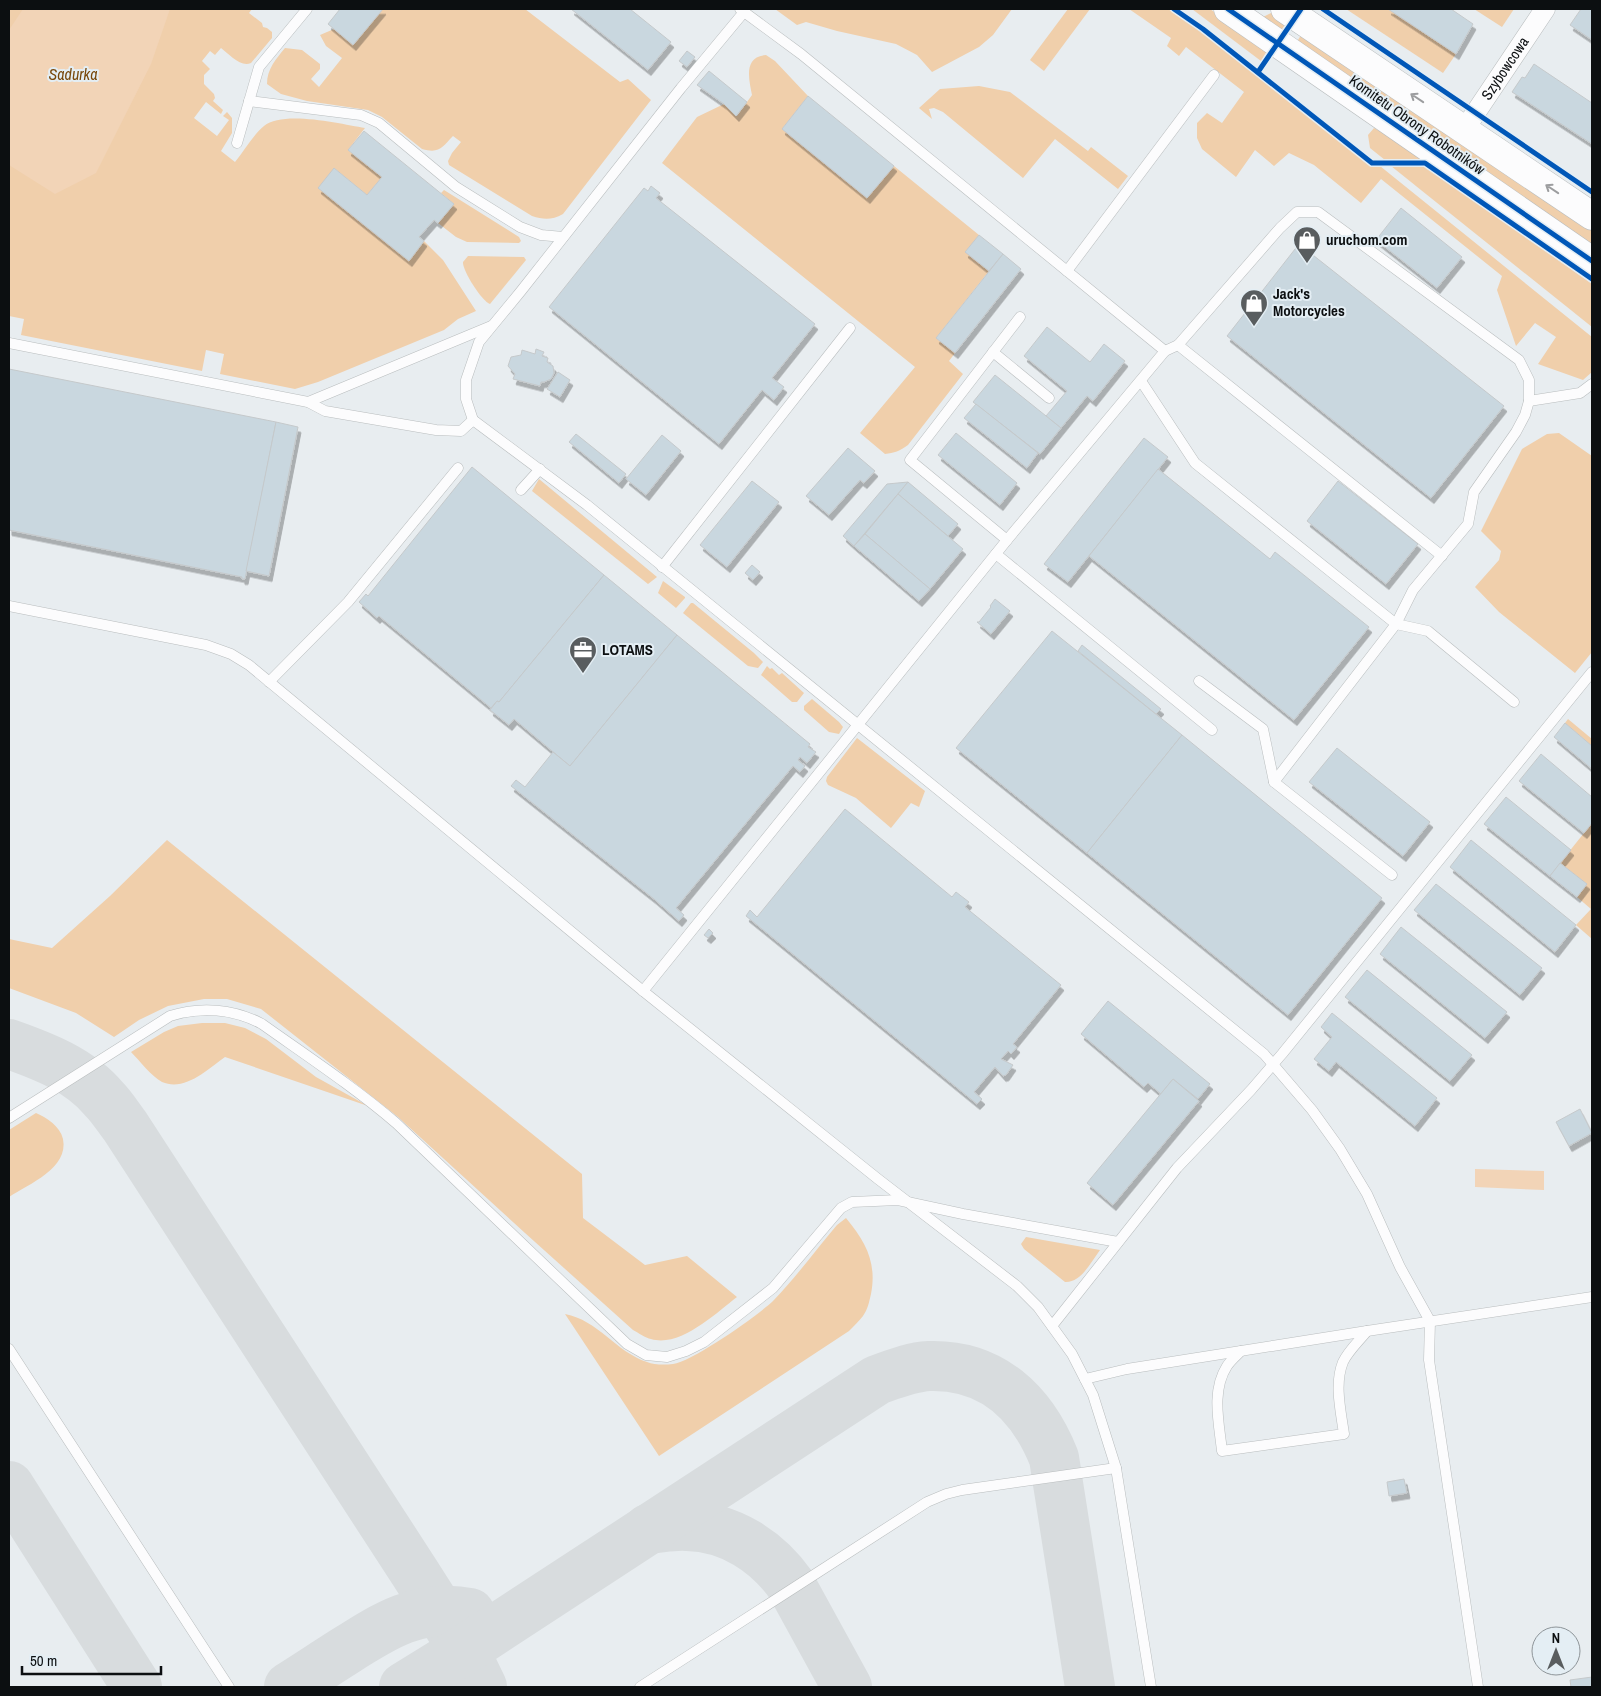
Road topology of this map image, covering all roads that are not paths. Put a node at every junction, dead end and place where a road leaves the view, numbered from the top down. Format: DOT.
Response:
graph roads {
  1 [pos="307,9"];
  2 [pos="1285,9"];
  3 [pos="1545,9"];
  4 [pos="742,10"];
  5 [pos="1239,10"];
  6 [pos="1214,76"];
  7 [pos="249,101"];
  8 [pos="1464,130"];
  9 [pos="237,143"];
  10 [pos="1592,216"];
  11 [pos="563,237"];
  12 [pos="1592,261"];
  13 [pos="1067,271"];
  14 [pos="1020,317"];
  15 [pos="492,326"];
  16 [pos="850,328"];
  17 [pos="9,343"];
  18 [pos="1178,345"];
  19 [pos="1165,351"];
  20 [pos="994,352"];
  21 [pos="1141,381"];
  22 [pos="1592,384"];
  23 [pos="1049,398"];
  24 [pos="1529,401"];
  25 [pos="308,402"];
  26 [pos="473,420"];
  27 [pos="458,468"];
  28 [pos="540,469"];
  29 [pos="521,490"];
  30 [pos="1007,540"];
  31 [pos="996,554"];
  32 [pos="1442,556"];
  33 [pos="662,567"];
  34 [pos="9,606"];
  35 [pos="1396,624"];
  36 [pos="1592,672"];
  37 [pos="1199,681"];
  38 [pos="268,682"];
  39 [pos="1514,702"];
  40 [pos="858,724"];
  41 [pos="1212,730"];
  42 [pos="1274,782"];
  43 [pos="1392,875"];
  44 [pos="644,991"];
  45 [pos="1273,1064"];
  46 [pos="9,1118"];
  47 [pos="909,1202"];
  48 [pos="1118,1242"];
  49 [pos="1592,1297"];
  50 [pos="1430,1321"];
  51 [pos="1052,1326"];
  52 [pos="1368,1331"];
  53 [pos="9,1349"];
  54 [pos="1241,1351"];
  55 [pos="1085,1379"];
  56 [pos="1116,1468"];
  57 [pos="229,1687"];
  58 [pos="640,1687"];
  59 [pos="1151,1687"];
  60 [pos="1478,1687"];
  1 -- 7 [label="lane"];
  8 -- 2 [label="street, Komitetu Obrony Robotników, one-way"];
  3 -- 8 [label="street, Szybowcowa"];
  4 -- 11 [label="lane"];
  4 -- 13 [label="lane"];
  5 -- 12 [label="street, Komitetu Obrony Robotników"];
  6 -- 13 [label="lane"];
  7 -- 9 [label="lane"];
  7 -- 11 [label="lane"];
  10 -- 8 [label="street, Komitetu Obrony Robotników, one-way"];
  11 -- 15 [label="lane"];
  13 -- 19 [label="lane"];
  14 -- 20 [label="lane"];
  15 -- 25 [label="lane"];
  15 -- 26 [label="lane"];
  16 -- 33 [label="lane"];
  17 -- 25 [label="lane"];
  18 -- 19 [label="lane"];
  18 -- 24 [label="lane"];
  18 -- 32 [label="lane"];
  19 -- 21 [label="lane"];
  20 -- 23 [label="lane"];
  20 -- 30 [label="lane"];
  21 -- 30 [label="lane"];
  21 -- 35 [label="lane"];
  22 -- 24 [label="lane"];
  24 -- 32 [label="lane"];
  25 -- 26 [label="lane"];
  26 -- 28 [label="lane"];
  27 -- 38 [label="lane"];
  28 -- 29 [label="lane"];
  28 -- 33 [label="lane"];
  30 -- 31 [label="lane"];
  31 -- 40 [label="lane"];
  31 -- 41 [label="lane"];
  32 -- 35 [label="lane"];
  33 -- 40 [label="lane"];
  34 -- 38 [label="lane"];
  35 -- 39 [label="lane"];
  35 -- 42 [label="lane"];
  36 -- 45 [label="lane"];
  37 -- 42 [label="lane"];
  38 -- 44 [label="lane"];
  40 -- 44 [label="lane"];
  40 -- 45 [label="lane"];
  42 -- 43 [label="lane"];
  44 -- 47 [label="lane"];
  45 -- 48 [label="lane"];
  45 -- 50 [label="lane"];
  46 -- 47 [label="lane"];
  47 -- 48 [label="lane"];
  47 -- 51 [label="lane"];
  48 -- 51 [label="lane"];
  49 -- 50 [label="lane"];
  50 -- 52 [label="lane"];
  50 -- 60 [label="lane"];
  51 -- 55 [label="lane"];
  52 -- 54 [label="lane"];
  52 -- 54 [label="lane"];
  53 -- 57 [label="lane"];
  54 -- 55 [label="lane"];
  55 -- 56 [label="lane"];
  56 -- 58 [label="lane"];
  56 -- 59 [label="lane"];
}
